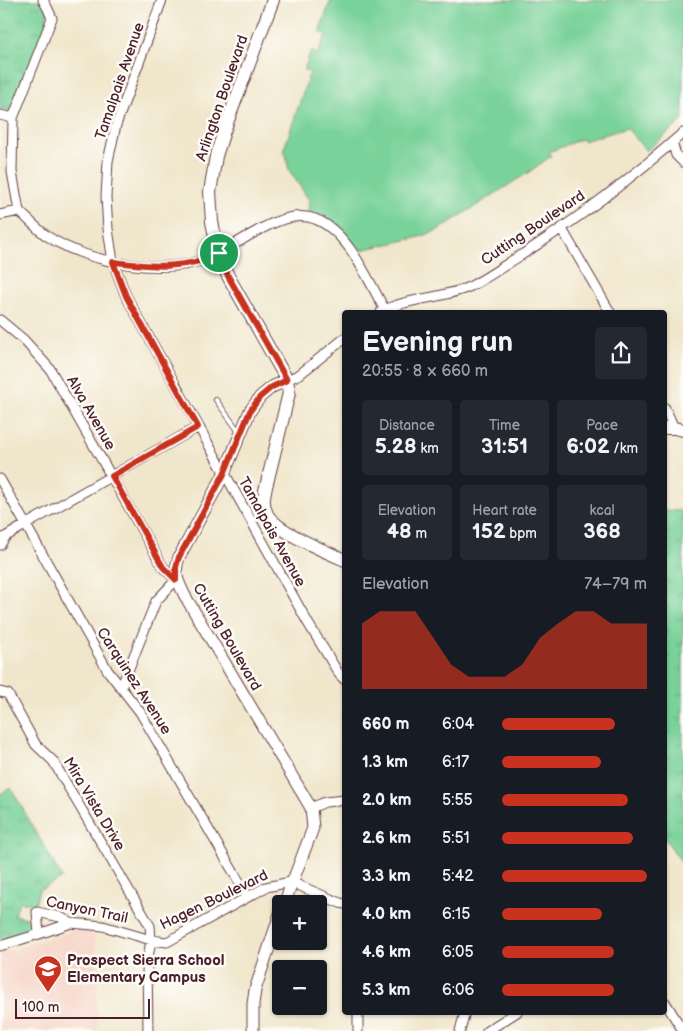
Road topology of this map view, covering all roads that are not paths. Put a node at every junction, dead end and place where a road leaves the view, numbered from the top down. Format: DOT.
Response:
graph roads {
  1 [pos="43,0"];
  2 [pos="162,0"];
  3 [pos="273,0"];
  4 [pos="0,115"];
  5 [pos="13,118"];
  6 [pos="683,133"];
  7 [pos="672,142"];
  8 [pos="683,146"];
  9 [pos="683,162"];
  10 [pos="18,211"];
  11 [pos="0,216"];
  12 [pos="562,229"];
  13 [pos="219,253"];
  14 [pos="113,262"];
  15 [pos="382,310"];
  16 [pos="386,310"];
  17 [pos="609,310"];
  18 [pos="0,320"];
  19 [pos="342,340"];
  20 [pos="287,380"];
  21 [pos="216,400"];
  22 [pos="667,413"];
  23 [pos="198,427"];
  24 [pos="674,429"];
  25 [pos="241,434"];
  26 [pos="224,474"];
  27 [pos="112,476"];
  28 [pos="0,479"];
  29 [pos="25,525"];
  30 [pos="0,544"];
  31 [pos="342,559"];
  32 [pos="176,580"];
  33 [pos="342,677"];
  34 [pos="121,688"];
  35 [pos="0,692"];
  36 [pos="342,800"];
  37 [pos="311,808"];
  38 [pos="291,882"];
  39 [pos="287,895"];
  40 [pos="248,897"];
  41 [pos="342,903"];
  42 [pos="71,922"];
  43 [pos="40,934"];
  44 [pos="272,938"];
  45 [pos="151,940"];
  46 [pos="0,946"];
  47 [pos="667,1005"];
  48 [pos="358,1015"];
  49 [pos="464,1015"];
  50 [pos="512,1015"];
  51 [pos="148,1031"];
  52 [pos="253,1031"];
  53 [pos="358,1031"];
  54 [pos="460,1031"];
  55 [pos="487,1031"];
  56 [pos="683,1031"];
  1 -- 5 [label="street"];
  2 -- 14 [label="street, Tamalpais Avenue"];
  3 -- 13 [label="main road, Arlington Boulevard"];
  4 -- 5 [label="street"];
  5 -- 10 [label="street"];
  6 -- 7 [label="street, Cutting Boulevard"];
  7 -- 8 [label="street"];
  7 -- 9 [label="street"];
  7 -- 12 [label="street, Cutting Boulevard"];
  10 -- 11 [label="street"];
  10 -- 14 [label="street"];
  12 -- 16 [label="street, Cutting Boulevard"];
  12 -- 17 [label="street"];
  13 -- 14 [label="street"];
  13 -- 15 [label="street"];
  13 -- 20 [label="main road, Arlington Boulevard"];
  14 -- 23 [label="street, Tamalpais Avenue"];
  18 -- 27 [label="street, Alva Avenue"];
  19 -- 20 [label="street, Cutting Boulevard"];
  20 -- 25 [label="street, Cutting Boulevard"];
  20 -- 31 [label="main road"];
  21 -- 25 [label="lane"];
  22 -- 24 [label="street"];
  23 -- 26 [label="street, Tamalpais Avenue"];
  23 -- 27 [label="street"];
  25 -- 26 [label="street, Cutting Boulevard"];
  26 -- 32 [label="street, Cutting Boulevard"];
  26 -- 33 [label="street, Tamalpais Avenue"];
  27 -- 29 [label="street"];
  27 -- 32 [label="street, Alva Avenue"];
  28 -- 29 [label="street, Carquinez Avenue"];
  29 -- 30 [label="street"];
  29 -- 34 [label="street, Carquinez Avenue"];
  32 -- 34 [label="street"];
  32 -- 37 [label="street, Cutting Boulevard"];
  34 -- 40 [label="street, Carquinez Avenue"];
  35 -- 45 [label="street, Mira Vista Drive"];
  36 -- 37 [label="street"];
  37 -- 38 [label="street"];
  38 -- 39 [label="street"];
  38 -- 40 [label="street, Hagen Boulevard"];
  38 -- 41 [label="street"];
  40 -- 45 [label="street, Hagen Boulevard"];
  42 -- 43 [label="street"];
  42 -- 43 [label="street, Canyon Trail"];
  42 -- 45 [label="street, Canyon Trail"];
  43 -- 46 [label="street"];
  44 -- 52 [label="street"];
  45 -- 51 [label="street, Hagen Boulevard"];
  47 -- 56 [label="street"];
  48 -- 53 [label="street"];
  49 -- 54 [label="street"];
  50 -- 55 [label="street"];
}
